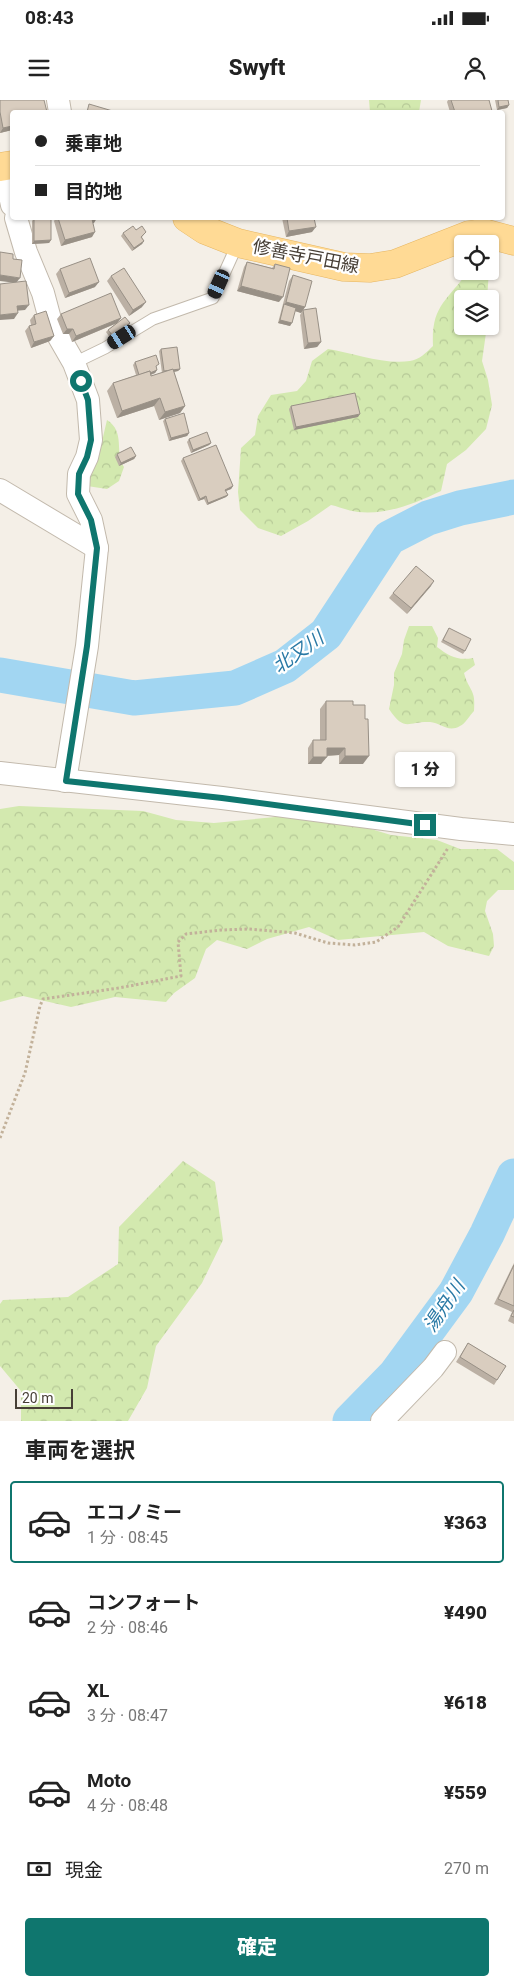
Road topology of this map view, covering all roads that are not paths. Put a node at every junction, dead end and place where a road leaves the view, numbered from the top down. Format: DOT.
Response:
graph roads {
  1 [pos="5,167"];
  2 [pos="10,194"];
  3 [pos="17,220"];
  4 [pos="190,220"];
  5 [pos="514,241"];
  6 [pos="238,243"];
  7 [pos="74,363"];
  8 [pos="0,490"];
  9 [pos="97,548"];
  10 [pos="0,774"];
  11 [pos="66,781"];
  12 [pos="514,834"];
  13 [pos="445,1352"];
  14 [pos="382,1421"];
  1 -- 2 [label="street"];
  3 -- 7 [label="street"];
  4 -- 6 [label="main road, 修善寺戸田線"];
  5 -- 6 [label="main road, 修善寺戸田線"];
  6 -- 7 [label="lane"];
  7 -- 9 [label="street"];
  8 -- 9 [label="street"];
  9 -- 11 [label="street"];
  10 -- 11 [label="street"];
  11 -- 12 [label="street"];
  13 -- 14 [label="street"];
}
